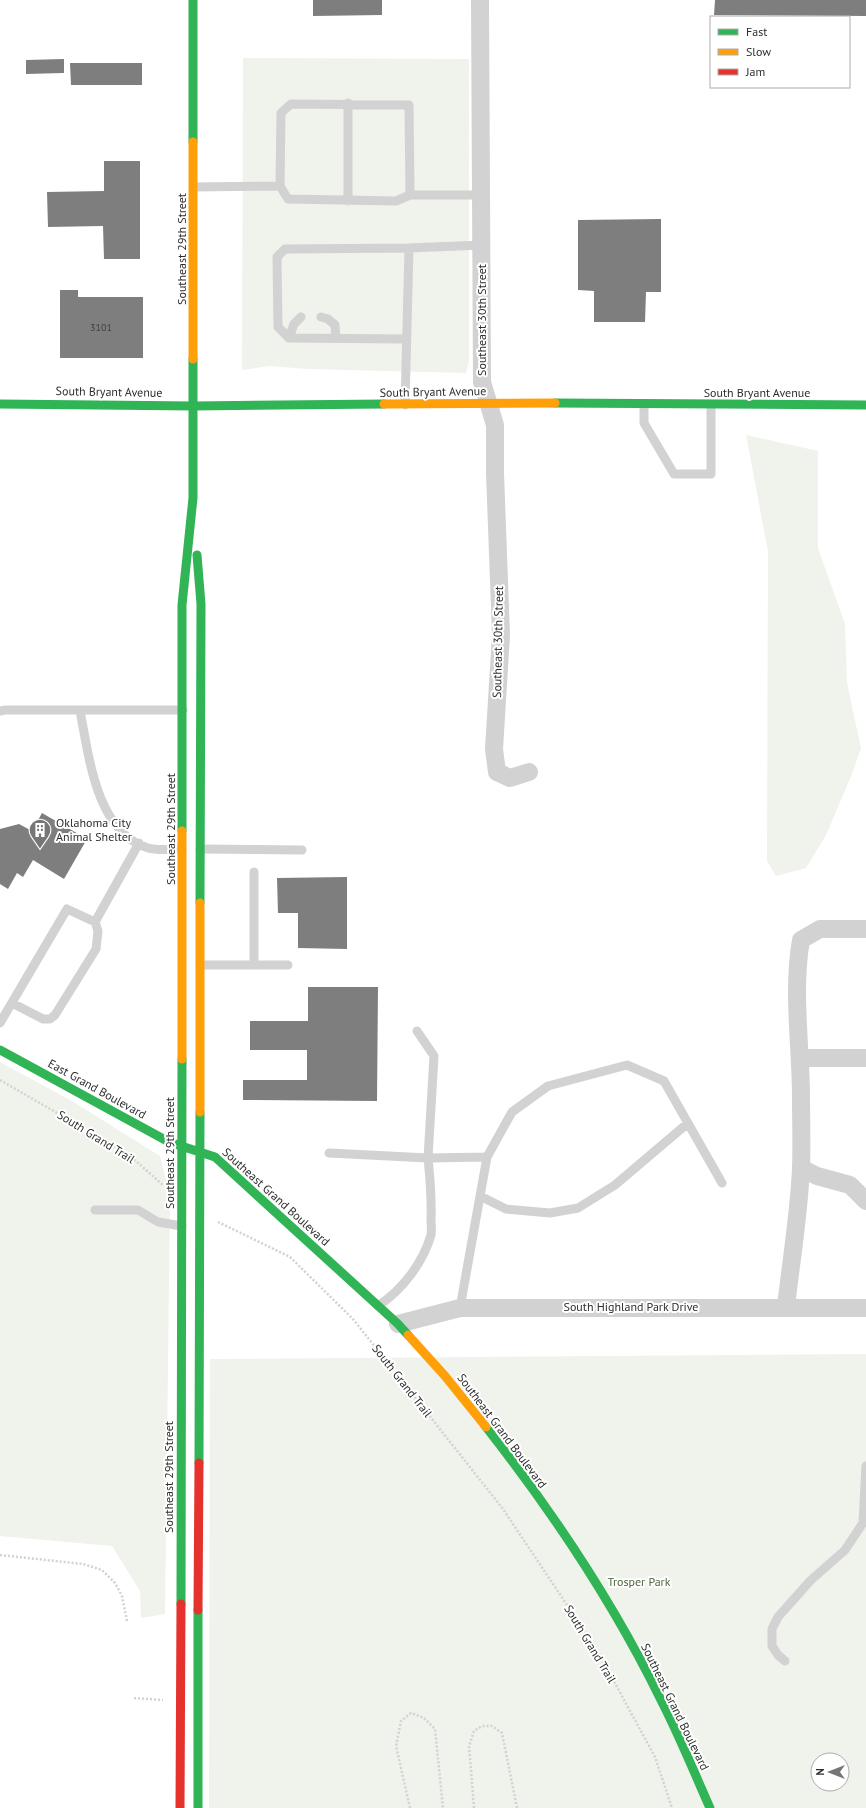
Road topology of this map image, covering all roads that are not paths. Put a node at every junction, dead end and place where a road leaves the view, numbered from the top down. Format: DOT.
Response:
graph roads {
  1 [pos="193,0"];
  2 [pos="480,0"];
  3 [pos="348,103"];
  4 [pos="280,186"];
  5 [pos="194,187"];
  6 [pos="410,195"];
  7 [pos="482,195"];
  8 [pos="348,200"];
  9 [pos="482,245"];
  10 [pos="409,248"];
  11 [pos="301,317"];
  12 [pos="321,317"];
  13 [pos="289,338"];
  14 [pos="336,338"];
  15 [pos="406,339"];
  16 [pos="488,403"];
  17 [pos="0,404"];
  18 [pos="644,404"];
  19 [pos="405,405"];
  20 [pos="711,405"];
  21 [pos="866,405"];
  22 [pos="194,406"];
  23 [pos="193,498"];
  24 [pos="183,710"];
  25 [pos="0,711"];
  26 [pos="80,711"];
  27 [pos="529,772"];
  28 [pos="139,843"];
  29 [pos="183,849"];
  30 [pos="200,849"];
  31 [pos="302,850"];
  32 [pos="254,872"];
  33 [pos="95,922"];
  34 [pos="866,929"];
  35 [pos="200,965"];
  36 [pos="254,966"];
  37 [pos="288,966"];
  38 [pos="12,1003"];
  39 [pos="0,1023"];
  40 [pos="417,1031"];
  41 [pos="0,1050"];
  42 [pos="801,1058"];
  43 [pos="866,1058"];
  44 [pos="688,1123"];
  45 [pos="183,1146"];
  46 [pos="199,1152"];
  47 [pos="329,1153"];
  48 [pos="487,1157"];
  49 [pos="428,1158"];
  50 [pos="801,1168"];
  51 [pos="722,1183"];
  52 [pos="480,1196"];
  53 [pos="866,1201"];
  54 [pos="95,1210"];
  55 [pos="182,1226"];
  56 [pos="378,1306"];
  57 [pos="786,1307"];
  58 [pos="460,1308"];
  59 [pos="866,1308"];
  60 [pos="398,1324"];
  61 [pos="866,1466"];
  62 [pos="785,1661"];
  63 [pos="180,1808"];
  64 [pos="198,1808"];
  65 [pos="710,1808"];
  1 -- 5 [label="main road, Southeast 29th Street"];
  2 -- 7 [label="street, Southeast 30th Street"];
  3 -- 4 [label="lane"];
  3 -- 6 [label="lane"];
  3 -- 8 [label="lane"];
  4 -- 5 [label="lane"];
  4 -- 8 [label="lane"];
  5 -- 22 [label="main road, Southeast 29th Street"];
  6 -- 7 [label="lane"];
  6 -- 8 [label="lane"];
  7 -- 9 [label="street, Southeast 30th Street"];
  9 -- 10 [label="lane"];
  9 -- 16 [label="street, Southeast 30th Street"];
  10 -- 13 [label="lane"];
  10 -- 15 [label="lane"];
  11 -- 13 [label="lane"];
  12 -- 14 [label="lane"];
  13 -- 14 [label="lane"];
  14 -- 15 [label="lane"];
  15 -- 19 [label="lane"];
  16 -- 18 [label="main road, South Bryant Avenue"];
  16 -- 19 [label="main road, South Bryant Avenue"];
  16 -- 27 [label="street, Southeast 30th Street"];
  17 -- 22 [label="main road, South Bryant Avenue"];
  18 -- 20 [label="main road, South Bryant Avenue"];
  18 -- 20 [label="lane"];
  19 -- 22 [label="main road, South Bryant Avenue"];
  20 -- 21 [label="main road, South Bryant Avenue"];
  22 -- 23 [label="main road, Southeast 29th Street"];
  23 -- 24 [label="main road, Southeast 29th Street"];
  23 -- 30 [label="main road, Southeast 29th Street"];
  24 -- 26 [label="lane"];
  24 -- 29 [label="main road, Southeast 29th Street"];
  25 -- 26 [label="lane"];
  26 -- 28 [label="lane"];
  28 -- 29 [label="lane"];
  28 -- 33 [label="lane"];
  29 -- 30 [label="main road"];
  29 -- 45 [label="main road, Southeast 29th Street"];
  30 -- 31 [label="lane"];
  30 -- 35 [label="main road, Southeast 29th Street"];
  32 -- 36 [label="lane"];
  33 -- 38 [label="lane"];
  33 -- 38 [label="lane"];
  34 -- 42 [label="street"];
  35 -- 36 [label="lane"];
  35 -- 46 [label="main road, Southeast 29th Street"];
  36 -- 37 [label="lane"];
  38 -- 39 [label="lane"];
  40 -- 49 [label="lane"];
  41 -- 45 [label="main road, East Grand Boulevard"];
  42 -- 43 [label="street"];
  42 -- 50 [label="street"];
  44 -- 48 [label="lane"];
  44 -- 51 [label="lane"];
  44 -- 52 [label="lane"];
  45 -- 46 [label="main road, Southeast Grand Boulevard"];
  45 -- 55 [label="main road, Southeast 29th Street"];
  46 -- 56 [label="main road, Southeast Grand Boulevard"];
  46 -- 64 [label="main road, Southeast 29th Street"];
  47 -- 49 [label="lane"];
  48 -- 49 [label="lane"];
  48 -- 52 [label="lane"];
  49 -- 56 [label="lane"];
  50 -- 53 [label="street"];
  50 -- 57 [label="street"];
  52 -- 58 [label="lane"];
  54 -- 55 [label="lane"];
  55 -- 63 [label="main road, Southeast 29th Street"];
  56 -- 60 [label="main road, Southeast Grand Boulevard"];
  57 -- 58 [label="street, South Highland Park Drive"];
  57 -- 59 [label="street, South Highland Park Drive"];
  58 -- 60 [label="street, South Highland Park Drive"];
  60 -- 65 [label="main road, Southeast Grand Boulevard"];
  61 -- 62 [label="lane"];
}
